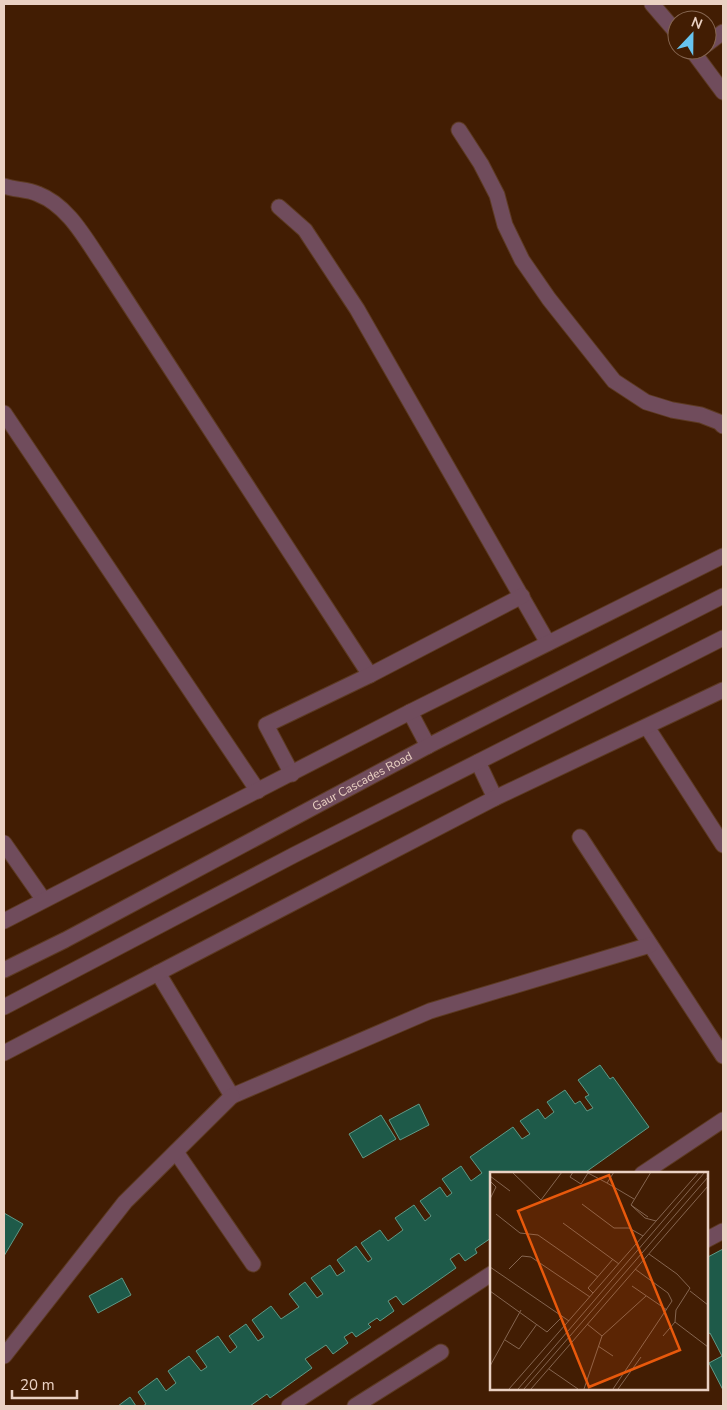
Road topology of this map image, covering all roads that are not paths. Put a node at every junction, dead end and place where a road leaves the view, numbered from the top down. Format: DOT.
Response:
graph roads {
  1 [pos="652,4"];
  2 [pos="667,21"];
  3 [pos="701,60"];
  4 [pos="723,92"];
  5 [pos="459,130"];
  6 [pos="4,186"];
  7 [pos="279,207"];
  8 [pos="4,413"];
  9 [pos="723,426"];
  10 [pos="723,556"];
  11 [pos="522,596"];
  12 [pos="723,596"];
  13 [pos="723,638"];
  14 [pos="548,643"];
  15 [pos="370,675"];
  16 [pos="723,690"];
  17 [pos="410,712"];
  18 [pos="647,727"];
  19 [pos="428,746"];
  20 [pos="478,762"];
  21 [pos="292,774"];
  22 [pos="258,791"];
  23 [pos="495,798"];
  24 [pos="580,837"];
  25 [pos="723,845"];
  26 [pos="5,849"];
  27 [pos="43,899"];
  28 [pos="4,921"];
  29 [pos="650,945"];
  30 [pos="4,970"];
  31 [pos="158,973"];
  32 [pos="4,1007"];
  33 [pos="4,1053"];
  34 [pos="723,1056"];
  35 [pos="232,1096"];
  36 [pos="723,1120"];
  37 [pos="176,1152"];
  38 [pos="645,1172"];
  39 [pos="723,1231"];
  40 [pos="707,1239"];
  41 [pos="253,1264"];
  42 [pos="490,1275"];
  43 [pos="441,1352"];
  44 [pos="4,1356"];
  45 [pos="290,1406"];
  46 [pos="355,1406"];
  1 -- 2 [label="street"];
  3 -- 4 [label="street"];
  5 -- 9 [label="street"];
  6 -- 15 [label="street"];
  7 -- 11 [label="street"];
  8 -- 22 [label="street"];
  10 -- 14 [label="street"];
  11 -- 14 [label="street"];
  11 -- 15 [label="street"];
  12 -- 19 [label="street, Gaur Cascades Road"];
  13 -- 20 [label="street"];
  14 -- 17 [label="street"];
  15 -- 21 [label="street"];
  16 -- 18 [label="street"];
  17 -- 19 [label="street"];
  17 -- 21 [label="street"];
  18 -- 23 [label="street"];
  18 -- 25 [label="street"];
  19 -- 30 [label="street, Gaur Cascades Road"];
  20 -- 23 [label="street"];
  20 -- 32 [label="street"];
  21 -- 22 [label="street"];
  22 -- 27 [label="street"];
  23 -- 31 [label="street"];
  24 -- 29 [label="street"];
  26 -- 27 [label="street"];
  27 -- 28 [label="street"];
  29 -- 34 [label="street"];
  29 -- 35 [label="street"];
  31 -- 33 [label="street"];
  31 -- 35 [label="street"];
  35 -- 37 [label="street"];
  36 -- 38 [label="street"];
  37 -- 41 [label="street"];
  37 -- 44 [label="street"];
  39 -- 40 [label="street"];
  42 -- 45 [label="street"];
  43 -- 46 [label="street"];
}
